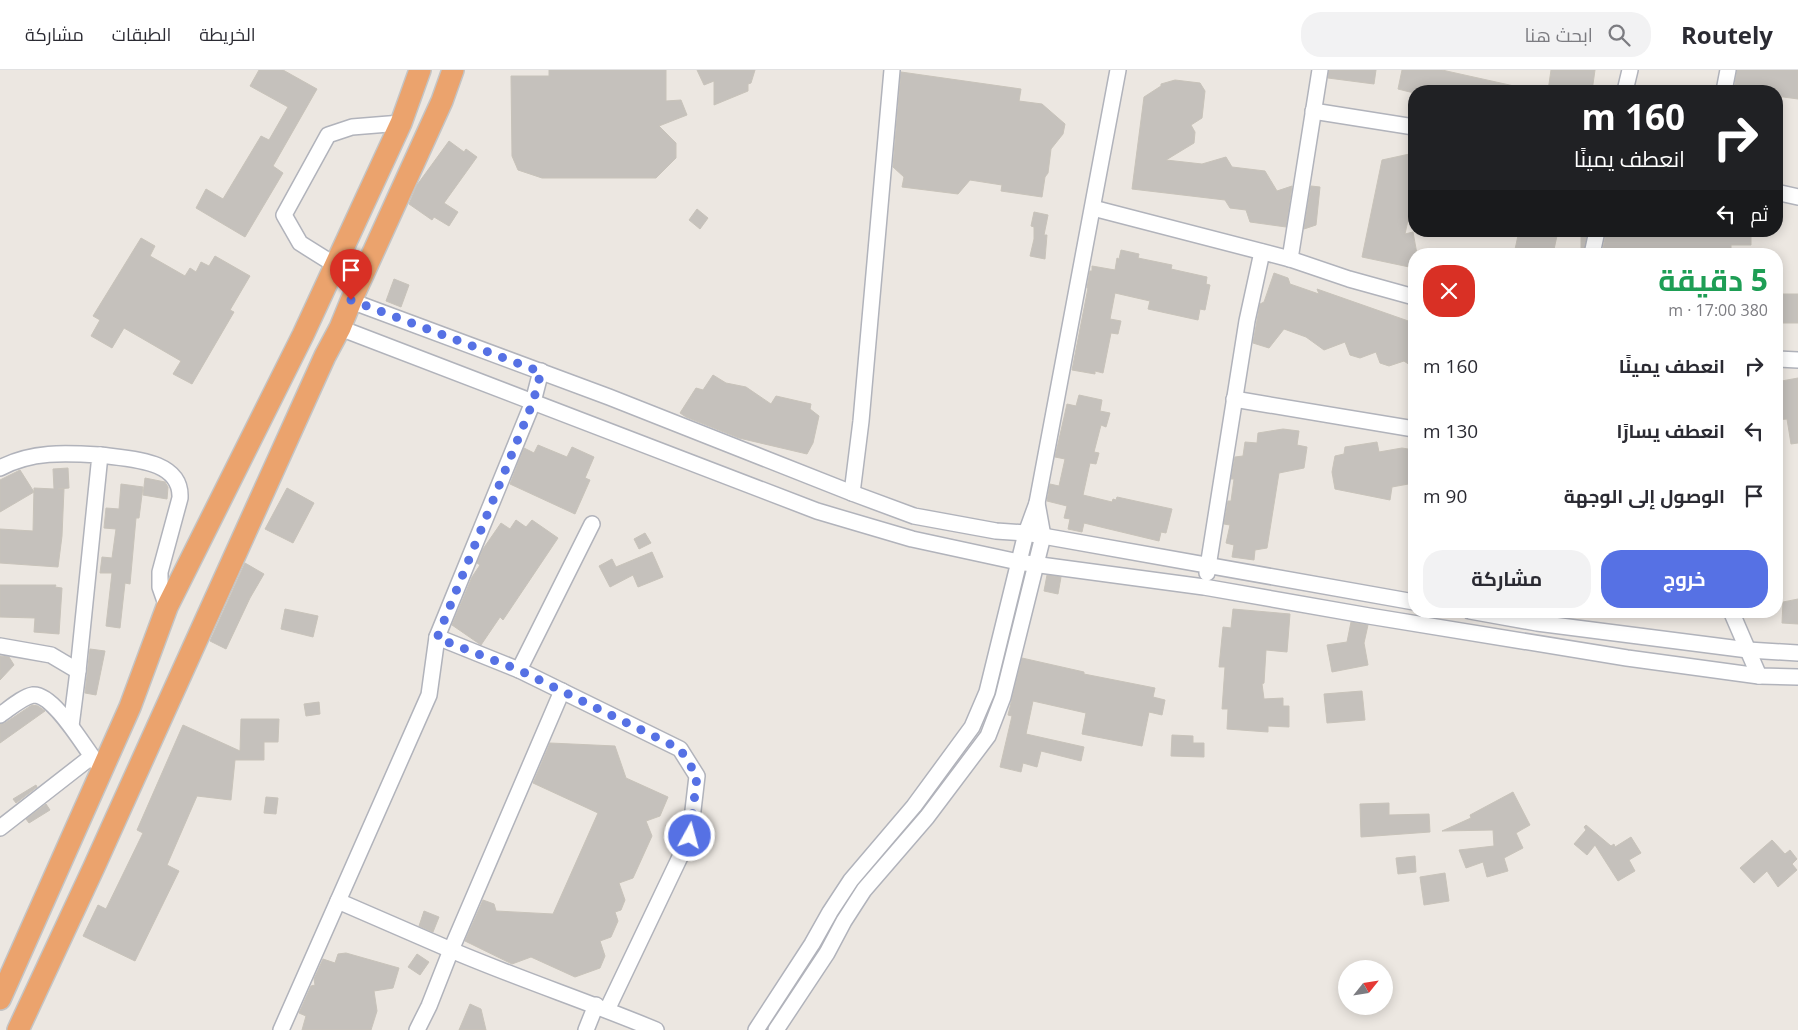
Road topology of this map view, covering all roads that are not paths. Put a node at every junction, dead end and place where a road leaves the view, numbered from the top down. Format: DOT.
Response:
graph roads {
  1 [pos="420,70"];
  2 [pos="453,70"];
  3 [pos="466,70"];
  4 [pos="892,70"];
  5 [pos="1118,70"];
  6 [pos="1320,70"];
  7 [pos="1630,70"];
  8 [pos="1728,70"];
  9 [pos="1627,85"];
  10 [pos="1725,85"];
  11 [pos="442,101"];
  12 [pos="1313,111"];
  13 [pos="401,123"];
  14 [pos="1408,126"];
  15 [pos="1783,194"];
  16 [pos="1798,197"];
  17 [pos="1093,208"];
  18 [pos="1262,252"];
  19 [pos="1290,259"];
  20 [pos="335,266"];
  21 [pos="1408,295"];
  22 [pos="351,300"];
  23 [pos="340,328"];
  24 [pos="1783,359"];
  25 [pos="1798,360"];
  26 [pos="541,372"];
  27 [pos="1234,399"];
  28 [pos="533,402"];
  29 [pos="1408,427"];
  30 [pos="100,455"];
  31 [pos="0,468"];
  32 [pos="852,494"];
  33 [pos="1038,503"];
  34 [pos="592,524"];
  35 [pos="1026,533"];
  36 [pos="1043,536"];
  37 [pos="1018,562"];
  38 [pos="1208,564"];
  39 [pos="1036,565"];
  40 [pos="1204,587"];
  41 [pos="1408,601"];
  42 [pos="167,607"];
  43 [pos="1510,618"];
  44 [pos="1733,618"];
  45 [pos="437,638"];
  46 [pos="0,646"];
  47 [pos="1748,650"];
  48 [pos="1798,653"];
  49 [pos="519,670"];
  50 [pos="78,672"];
  51 [pos="1758,676"];
  52 [pos="1798,677"];
  53 [pos="562,691"];
  54 [pos="0,715"];
  55 [pos="71,726"];
  56 [pos="96,763"];
  57 [pos="0,828"];
  58 [pos="338,901"];
  59 [pos="451,950"];
  60 [pos="0,999"];
  61 [pos="602,1007"];
  62 [pos="18,1030"];
  63 [pos="281,1030"];
  64 [pos="417,1030"];
  65 [pos="586,1030"];
  66 [pos="656,1030"];
  67 [pos="756,1030"];
  68 [pos="776,1030"];
  1 -- 13 [label="highway"];
  2 -- 11 [label="highway"];
  3 -- 11 [label="highway"];
  4 -- 32 [label="street"];
  5 -- 17 [label="street"];
  6 -- 12 [label="street"];
  7 -- 9 [label="street"];
  8 -- 10 [label="street"];
  11 -- 22 [label="highway"];
  12 -- 14 [label="street"];
  12 -- 19 [label="street"];
  13 -- 20 [label="highway"];
  13 -- 20 [label="street"];
  15 -- 16 [label="street"];
  17 -- 18 [label="street"];
  17 -- 33 [label="street"];
  18 -- 19 [label="street"];
  18 -- 27 [label="street"];
  19 -- 21 [label="street"];
  20 -- 42 [label="highway"];
  22 -- 23 [label="highway"];
  22 -- 26 [label="street"];
  23 -- 28 [label="street"];
  23 -- 62 [label="highway"];
  24 -- 25 [label="street"];
  26 -- 28 [label="street"];
  26 -- 32 [label="street"];
  27 -- 29 [label="street"];
  27 -- 38 [label="street"];
  28 -- 37 [label="street"];
  28 -- 45 [label="street"];
  30 -- 31 [label="street"];
  30 -- 42 [label="street"];
  30 -- 50 [label="street"];
  32 -- 35 [label="street"];
  33 -- 35 [label="street"];
  33 -- 36 [label="street"];
  34 -- 49 [label="street"];
  35 -- 36 [label="street"];
  35 -- 37 [label="street"];
  36 -- 38 [label="street"];
  36 -- 39 [label="street"];
  37 -- 39 [label="street"];
  37 -- 67 [label="street"];
  38 -- 40 [label="street"];
  38 -- 41 [label="street"];
  39 -- 40 [label="street"];
  39 -- 68 [label="street"];
  40 -- 51 [label="street"];
  42 -- 56 [label="highway"];
  43 -- 47 [label="street"];
  44 -- 47 [label="street"];
  45 -- 49 [label="street"];
  45 -- 58 [label="street"];
  46 -- 50 [label="street"];
  47 -- 48 [label="street"];
  47 -- 51 [label="street"];
  49 -- 53 [label="street"];
  50 -- 55 [label="street"];
  51 -- 52 [label="street"];
  53 -- 59 [label="street"];
  53 -- 61 [label="street"];
  54 -- 55 [label="street"];
  55 -- 56 [label="street"];
  56 -- 57 [label="street"];
  56 -- 60 [label="highway"];
  58 -- 59 [label="street"];
  58 -- 63 [label="street"];
  59 -- 61 [label="street"];
  59 -- 64 [label="street"];
  61 -- 65 [label="street"];
  61 -- 66 [label="street"];
}
